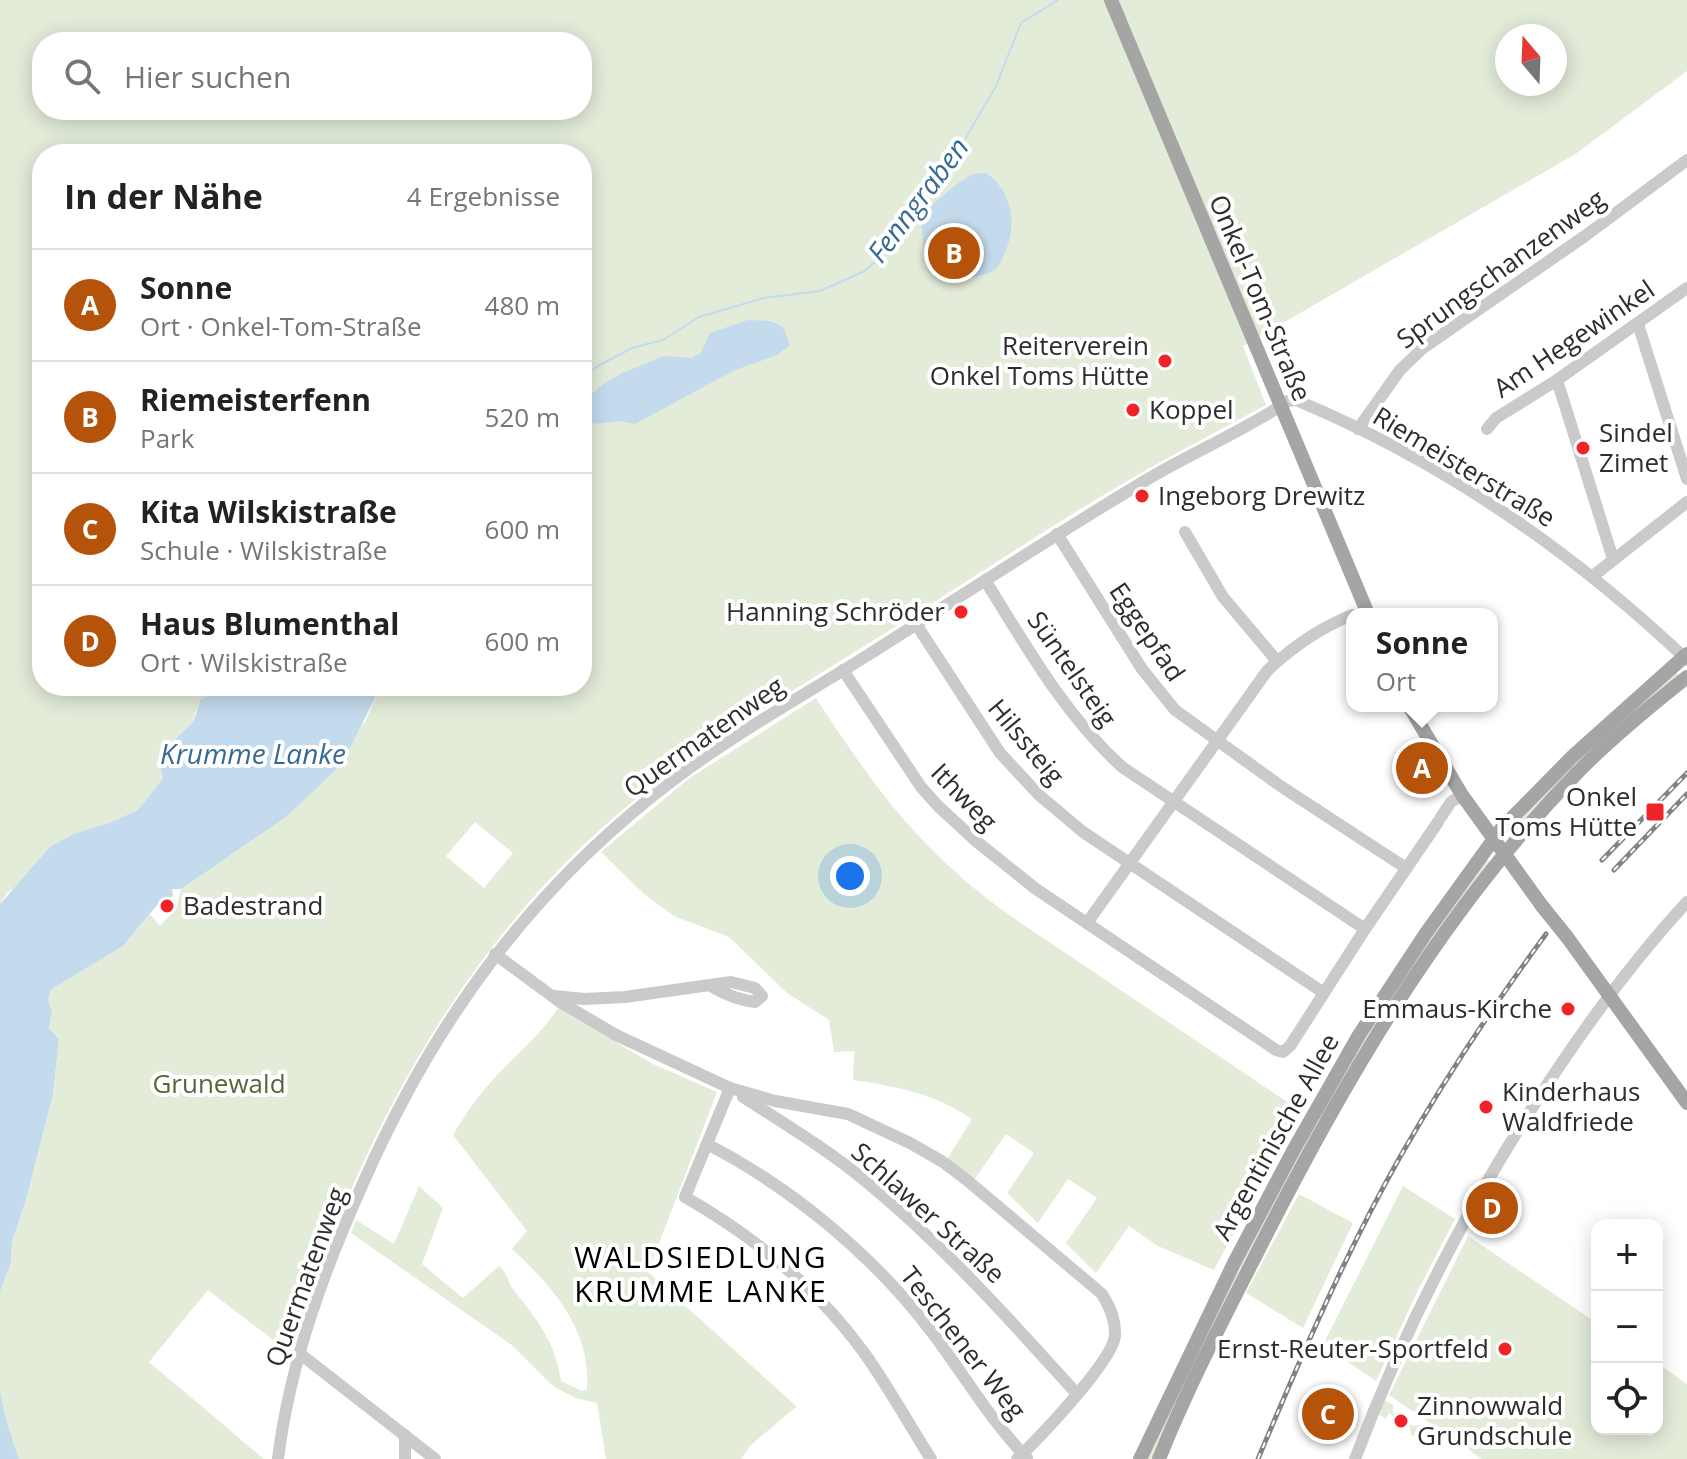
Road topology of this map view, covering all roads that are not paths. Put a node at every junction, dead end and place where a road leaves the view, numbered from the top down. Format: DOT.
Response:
graph roads {
  1 [pos="1111,0"];
  2 [pos="1687,160"];
  3 [pos="1687,288"];
  4 [pos="1638,324"];
  5 [pos="1557,380"];
  6 [pos="1279,407"];
  7 [pos="1358,429"];
  8 [pos="1487,429"];
  9 [pos="1687,479"];
  10 [pos="1687,502"];
  11 [pos="1185,532"];
  12 [pos="1057,534"];
  13 [pos="1613,559"];
  14 [pos="1593,576"];
  15 [pos="985,580"];
  16 [pos="1358,608"];
  17 [pos="1346,619"];
  18 [pos="916,624"];
  19 [pos="1686,657"];
  20 [pos="1277,661"];
  21 [pos="843,670"];
  22 [pos="1687,677"];
  23 [pos="1413,712"];
  24 [pos="1216,740"];
  25 [pos="1462,795"];
  26 [pos="1172,801"];
  27 [pos="1493,840"];
  28 [pos="1504,854"];
  29 [pos="1129,862"];
  30 [pos="1406,868"];
  31 [pos="1687,902"];
  32 [pos="1087,923"];
  33 [pos="1365,929"];
  34 [pos="495,954"];
  35 [pos="711,986"];
  36 [pos="1324,993"];
  37 [pos="551,996"];
  38 [pos="1608,996"];
  39 [pos="730,1088"];
  40 [pos="1687,1103"];
  41 [pos="707,1144"];
  42 [pos="299,1353"];
  43 [pos="1077,1394"];
  44 [pos="405,1435"];
  45 [pos="1022,1457"];
  46 [pos="278,1459"];
  47 [pos="405,1459"];
  48 [pos="435,1459"];
  49 [pos="931,1459"];
  50 [pos="1140,1459"];
  51 [pos="1159,1459"];
  52 [pos="1355,1459"];
  1 -- 6 [label="main road, Onkel-Tom-Straße"];
  2 -- 7 [label="street, Sprungschanzenweg"];
  3 -- 4 [label="street, Am Hegewinkel"];
  4 -- 5 [label="street, Am Hegewinkel"];
  4 -- 9 [label="street"];
  5 -- 8 [label="street, Am Hegewinkel"];
  5 -- 13 [label="street"];
  6 -- 7 [label="street, Riemeisterstraße"];
  6 -- 12 [label="street, Quermatenweg"];
  6 -- 16 [label="main road, Onkel-Tom-Straße"];
  7 -- 14 [label="street, Riemeisterstraße"];
  10 -- 13 [label="street"];
  11 -- 20 [label="street"];
  12 -- 15 [label="street, Quermatenweg"];
  12 -- 24 [label="street, Eggepfad"];
  13 -- 14 [label="street"];
  14 -- 19 [label="street, Riemeisterstraße"];
  15 -- 18 [label="street, Quermatenweg"];
  15 -- 26 [label="street, Süntelsteig"];
  17 -- 20 [label="street"];
  18 -- 21 [label="street, Quermatenweg"];
  18 -- 29 [label="street, Hilssteig"];
  19 -- 27 [label="main road, Argentinische Allee"];
  20 -- 24 [label="street"];
  21 -- 32 [label="street, Ithweg"];
  21 -- 34 [label="street, Quermatenweg"];
  22 -- 28 [label="main road, Argentinische Allee"];
  23 -- 25 [label="main road"];
  24 -- 26 [label="street"];
  24 -- 30 [label="street, Eggepfad"];
  25 -- 27 [label="main road"];
  25 -- 30 [label="street, Ithweg"];
  26 -- 29 [label="street"];
  26 -- 33 [label="street, Süntelsteig"];
  27 -- 28 [label="main road"];
  27 -- 50 [label="main road, Argentinische Allee"];
  28 -- 38 [label="main road, bridge"];
  28 -- 51 [label="main road, Argentinische Allee"];
  29 -- 32 [label="street"];
  29 -- 36 [label="street, Hilssteig"];
  30 -- 33 [label="street, Ithweg"];
  31 -- 38 [label="street"];
  32 -- 36 [label="street, Ithweg"];
  33 -- 36 [label="street, Ithweg"];
  34 -- 37 [label="street"];
  34 -- 42 [label="street, Quermatenweg"];
  35 -- 37 [label="street"];
  37 -- 39 [label="street"];
  38 -- 40 [label="main road"];
  38 -- 52 [label="street"];
  39 -- 41 [label="street"];
  39 -- 43 [label="street, Schlawer Straße"];
  39 -- 43 [label="street"];
  41 -- 45 [label="street, Teschener Weg"];
  41 -- 49 [label="street"];
  42 -- 44 [label="street"];
  42 -- 46 [label="street, Quermatenweg"];
  43 -- 45 [label="street"];
  44 -- 47 [label="street"];
  44 -- 48 [label="street"];
}
